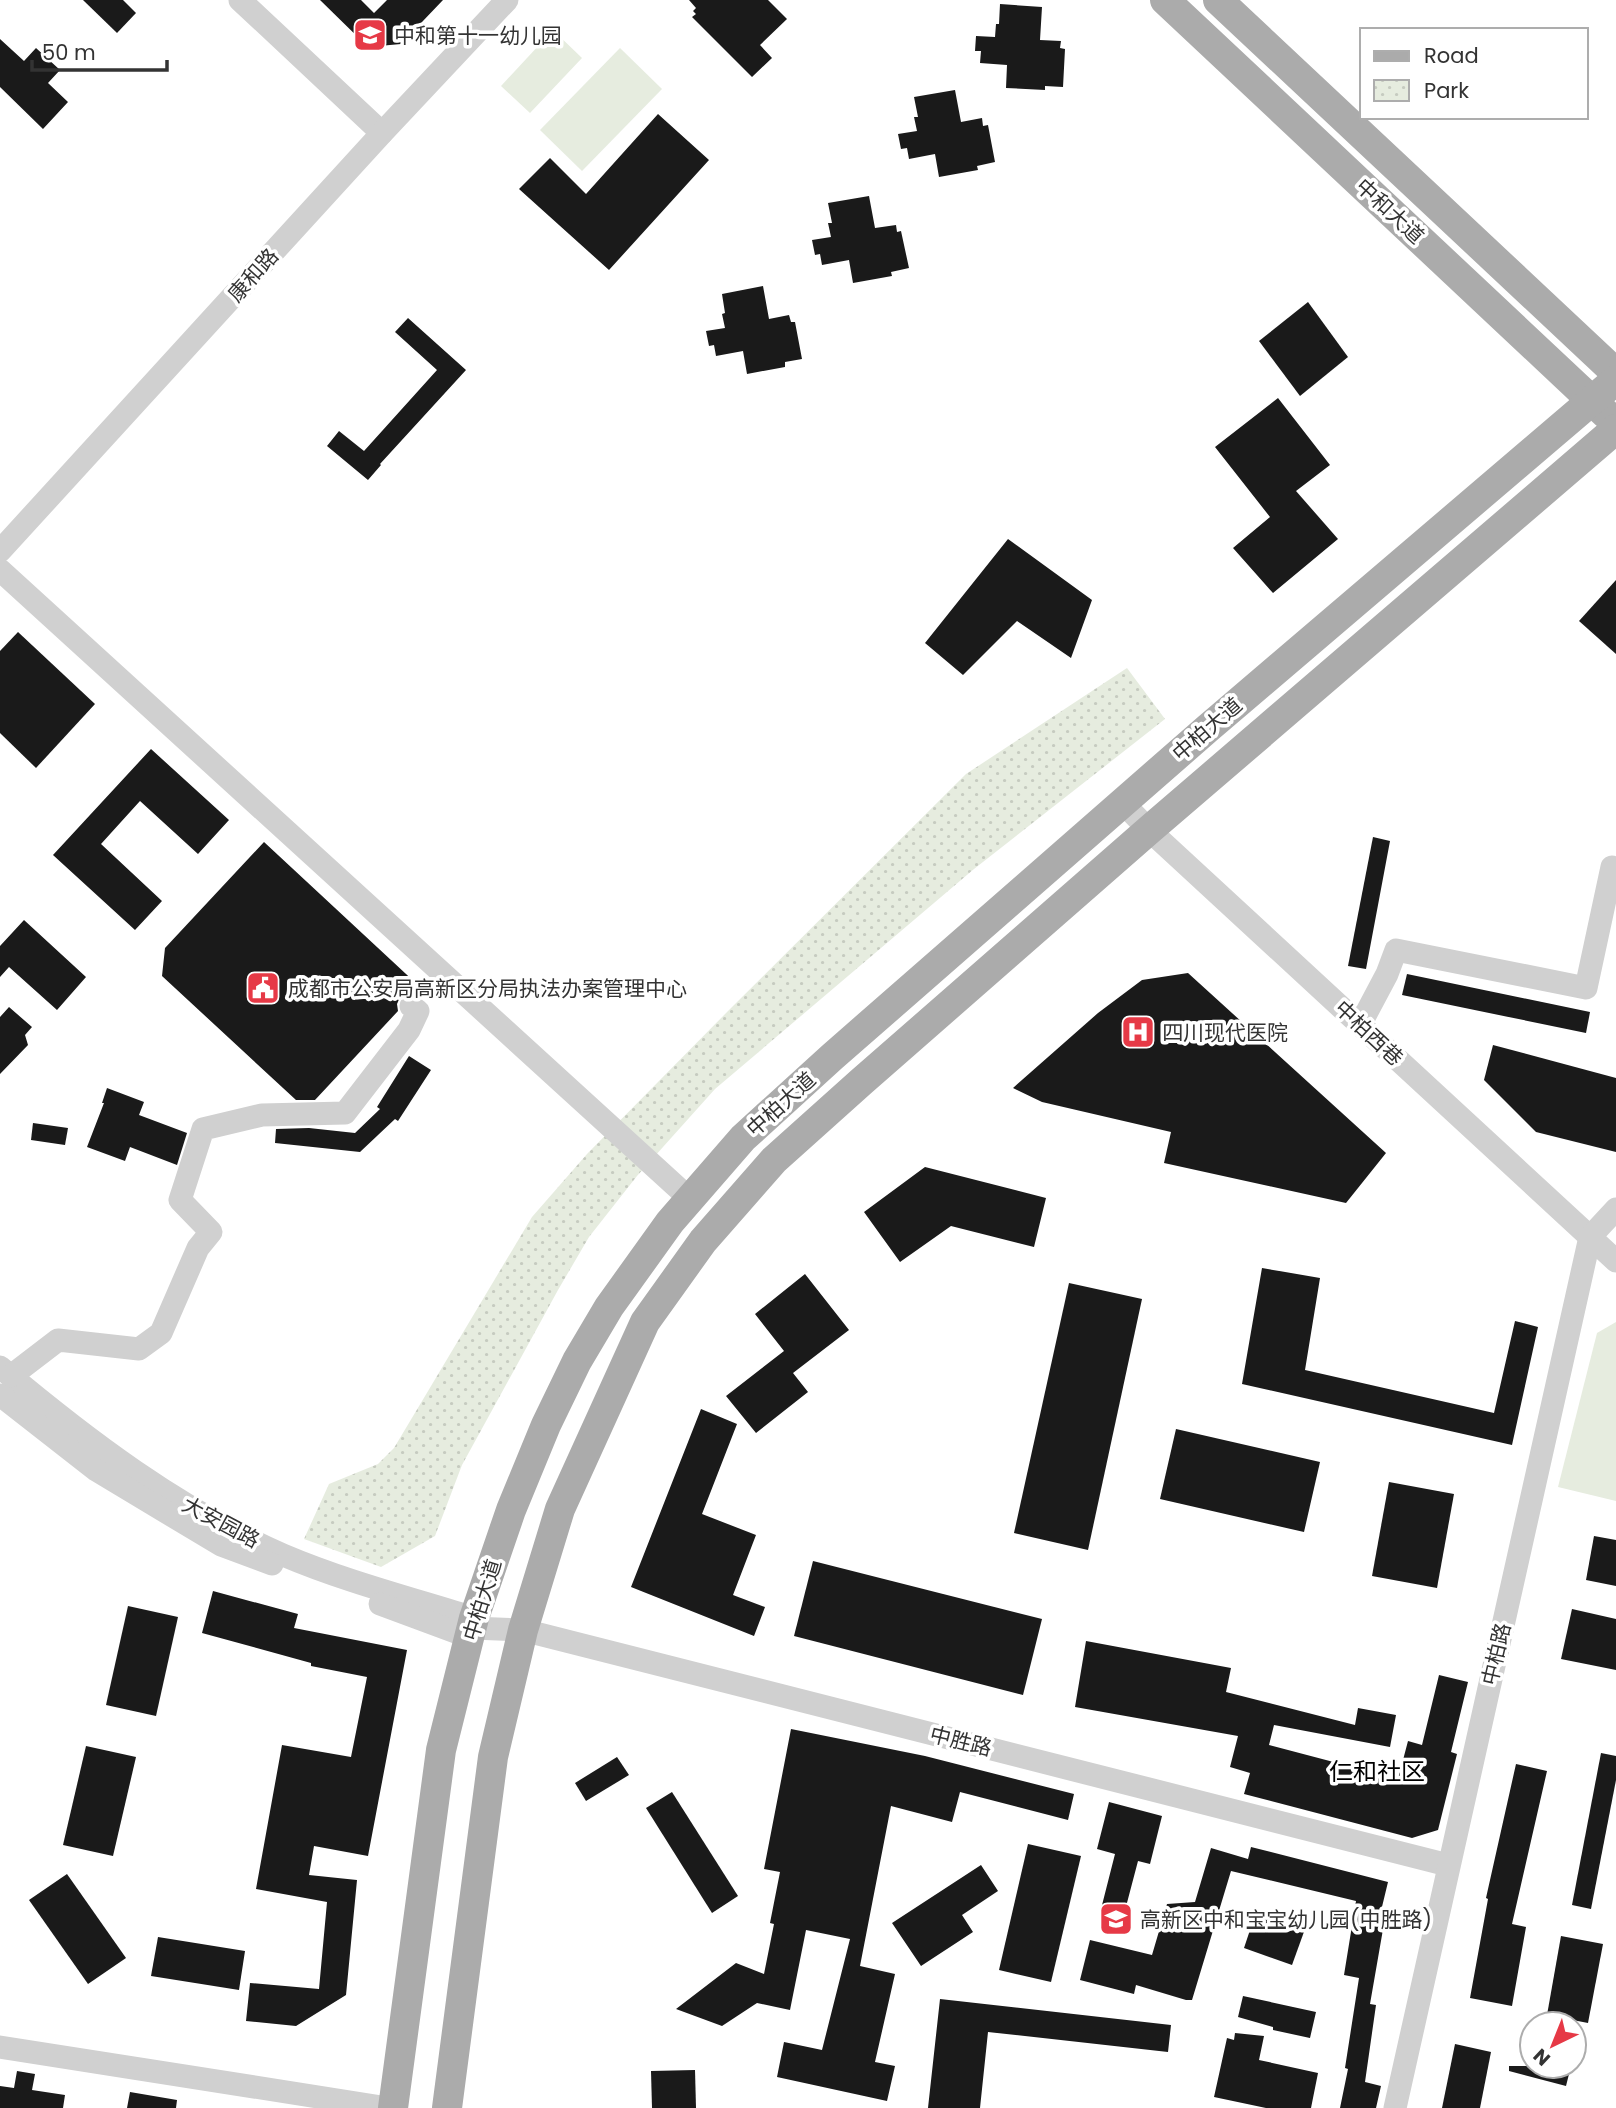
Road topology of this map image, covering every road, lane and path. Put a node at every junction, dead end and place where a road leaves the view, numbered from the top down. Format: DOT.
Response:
graph roads {
  1 [pos="240,0"];
  2 [pos="507,0"];
  3 [pos="1165,0"];
  4 [pos="1219,0"];
  5 [pos="382,133"];
  6 [pos="1616,373"];
  7 [pos="1616,380"];
  8 [pos="1593,401"];
  9 [pos="1616,423"];
  10 [pos="1616,429"];
  11 [pos="0,551"];
  12 [pos="0,570"];
  13 [pos="1123,803"];
  14 [pos="1149,830"];
  15 [pos="1612,867"];
  16 [pos="411,1006"];
  17 [pos="1360,1025"];
  18 [pos="690,1199"];
  19 [pos="1616,1209"];
  20 [pos="1590,1237"];
  21 [pos="1616,1261"];
  22 [pos="4,1379"];
  23 [pos="472,1628"];
  24 [pos="523,1630"];
  25 [pos="1448,1865"];
  26 [pos="0,2047"];
  27 [pos="391,2108"];
  28 [pos="447,2108"];
  29 [pos="1395,2108"];
  1 -- 5 [label="street"];
  2 -- 5 [label="street, 康和路"];
  3 -- 8 [label="main road, 中和大道"];
  4 -- 6 [label="main road, 中和大道"];
  5 -- 11 [label="street, 康和路"];
  7 -- 8 [label="main road, 中柏大道"];
  8 -- 9 [label="main road, 中和大道"];
  8 -- 13 [label="main road, 中柏大道"];
  10 -- 14 [label="main road, 中柏大道"];
  12 -- 18 [label="street"];
  13 -- 14 [label="street, 中柏西巷"];
  13 -- 18 [label="main road, 中柏大道"];
  14 -- 17 [label="street, 中柏西巷"];
  14 -- 24 [label="main road, 中柏大道"];
  15 -- 17 [label="street"];
  16 -- 22 [label="street"];
  17 -- 20 [label="street, 中柏西巷"];
  18 -- 23 [label="main road, 中柏大道"];
  19 -- 20 [label="street"];
  20 -- 21 [label="street, 中柏西巷"];
  20 -- 25 [label="street, 中柏路"];
  22 -- 23 [label="street, 大安园路"];
  23 -- 24 [label="street, 中胜路"];
  23 -- 27 [label="main road, 中柏大道"];
  24 -- 25 [label="street, 中胜路"];
  24 -- 28 [label="main road, 中柏大道"];
  25 -- 29 [label="street, 中柏路"];
  26 -- 27 [label="street"];
}
